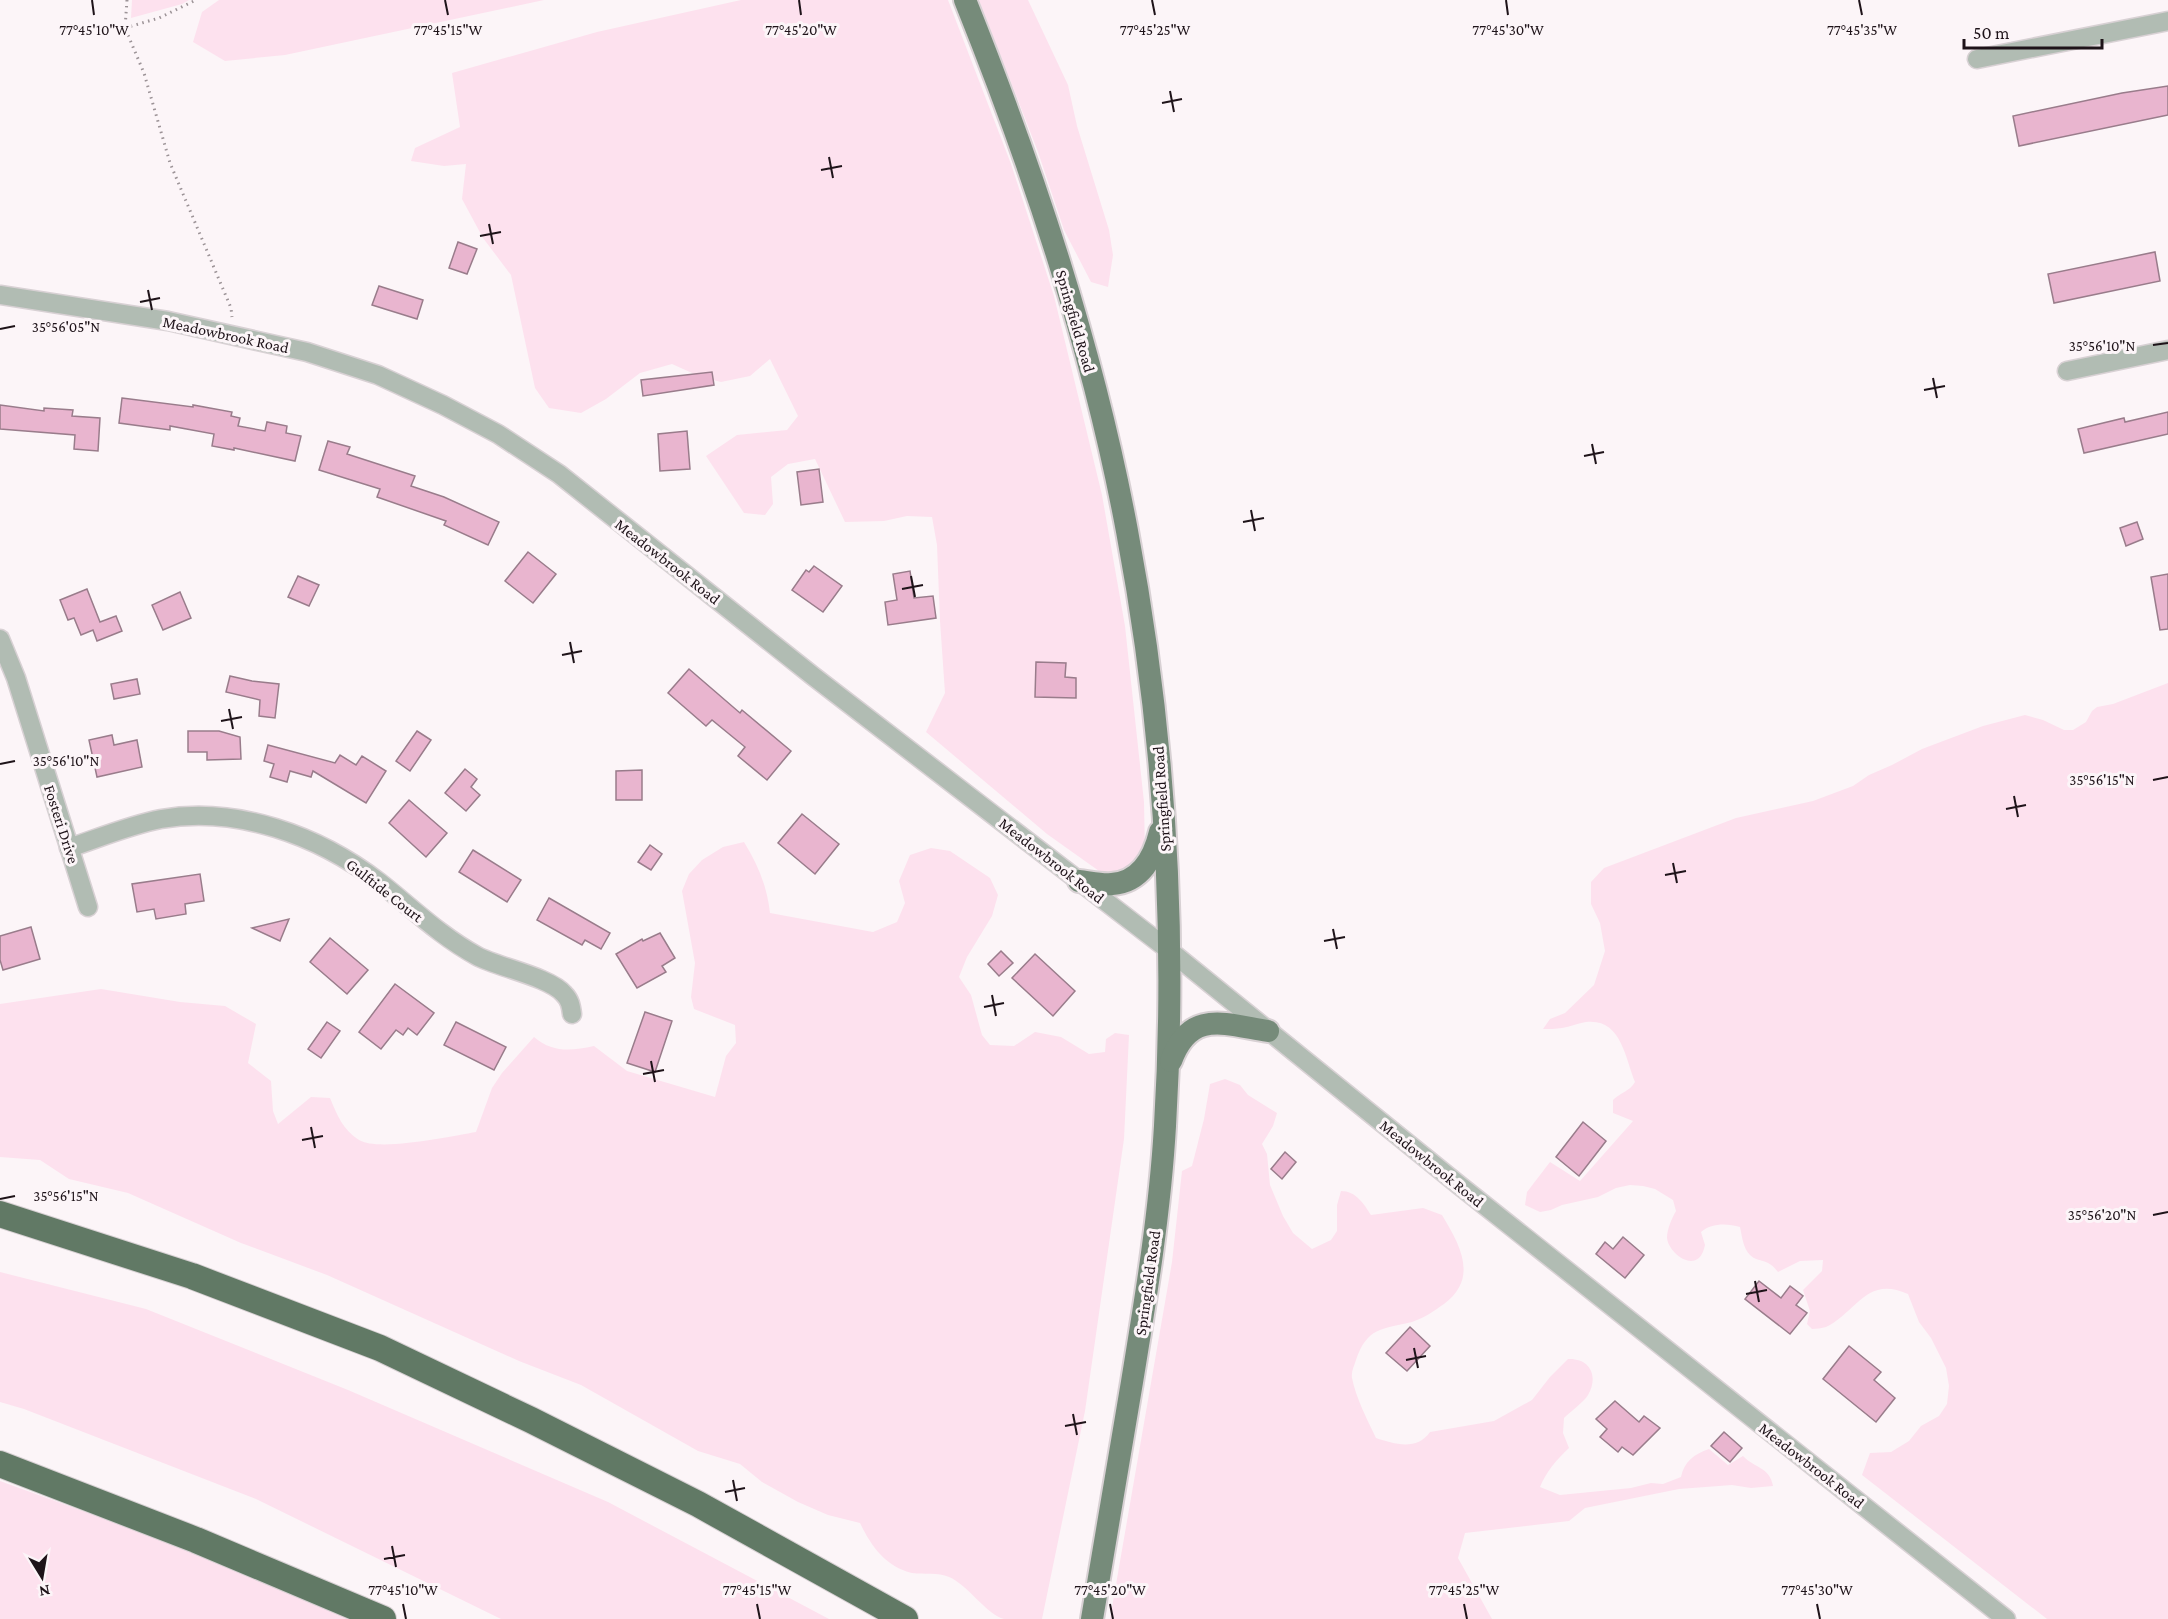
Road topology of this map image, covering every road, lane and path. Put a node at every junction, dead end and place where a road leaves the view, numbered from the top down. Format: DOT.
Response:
graph roads {
  1 [pos="127,0"];
  2 [pos="196,0"];
  3 [pos="965,0"];
  4 [pos="2168,21"];
  5 [pos="125,28"];
  6 [pos="1977,60"];
  7 [pos="0,294"];
  8 [pos="232,334"];
  9 [pos="2168,350"];
  10 [pos="2067,371"];
  11 [pos="0,639"];
  12 [pos="1164,816"];
  13 [pos="69,848"];
  14 [pos="1079,881"];
  15 [pos="88,907"];
  16 [pos="1170,951"];
  17 [pos="572,1014"];
  18 [pos="1268,1031"];
  19 [pos="1167,1074"];
  20 [pos="0,1214"];
  21 [pos="0,1464"];
  22 [pos="383,1619"];
  23 [pos="905,1619"];
  24 [pos="1092,1619"];
  25 [pos="2006,1619"];
  1 -- 5 [label="path"];
  2 -- 5 [label="path"];
  3 -- 12 [label="main road, Springfield Road"];
  4 -- 6 [label="street"];
  5 -- 8 [label="path"];
  7 -- 8 [label="street, Meadowbrook Road"];
  8 -- 14 [label="street, Meadowbrook Road"];
  9 -- 10 [label="street"];
  11 -- 13 [label="street, Fosteri Drive"];
  12 -- 14 [label="main road"];
  12 -- 16 [label="main road, Springfield Road"];
  13 -- 15 [label="street, Fosteri Drive"];
  13 -- 17 [label="street, Gulftide Court"];
  14 -- 16 [label="street, Meadowbrook Road"];
  16 -- 18 [label="street, Meadowbrook Road"];
  16 -- 19 [label="main road, Springfield Road"];
  18 -- 19 [label="main road"];
  18 -- 25 [label="street, Meadowbrook Road"];
  19 -- 24 [label="main road, Springfield Road"];
  20 -- 23 [label="highway"];
  21 -- 22 [label="highway"];
}
